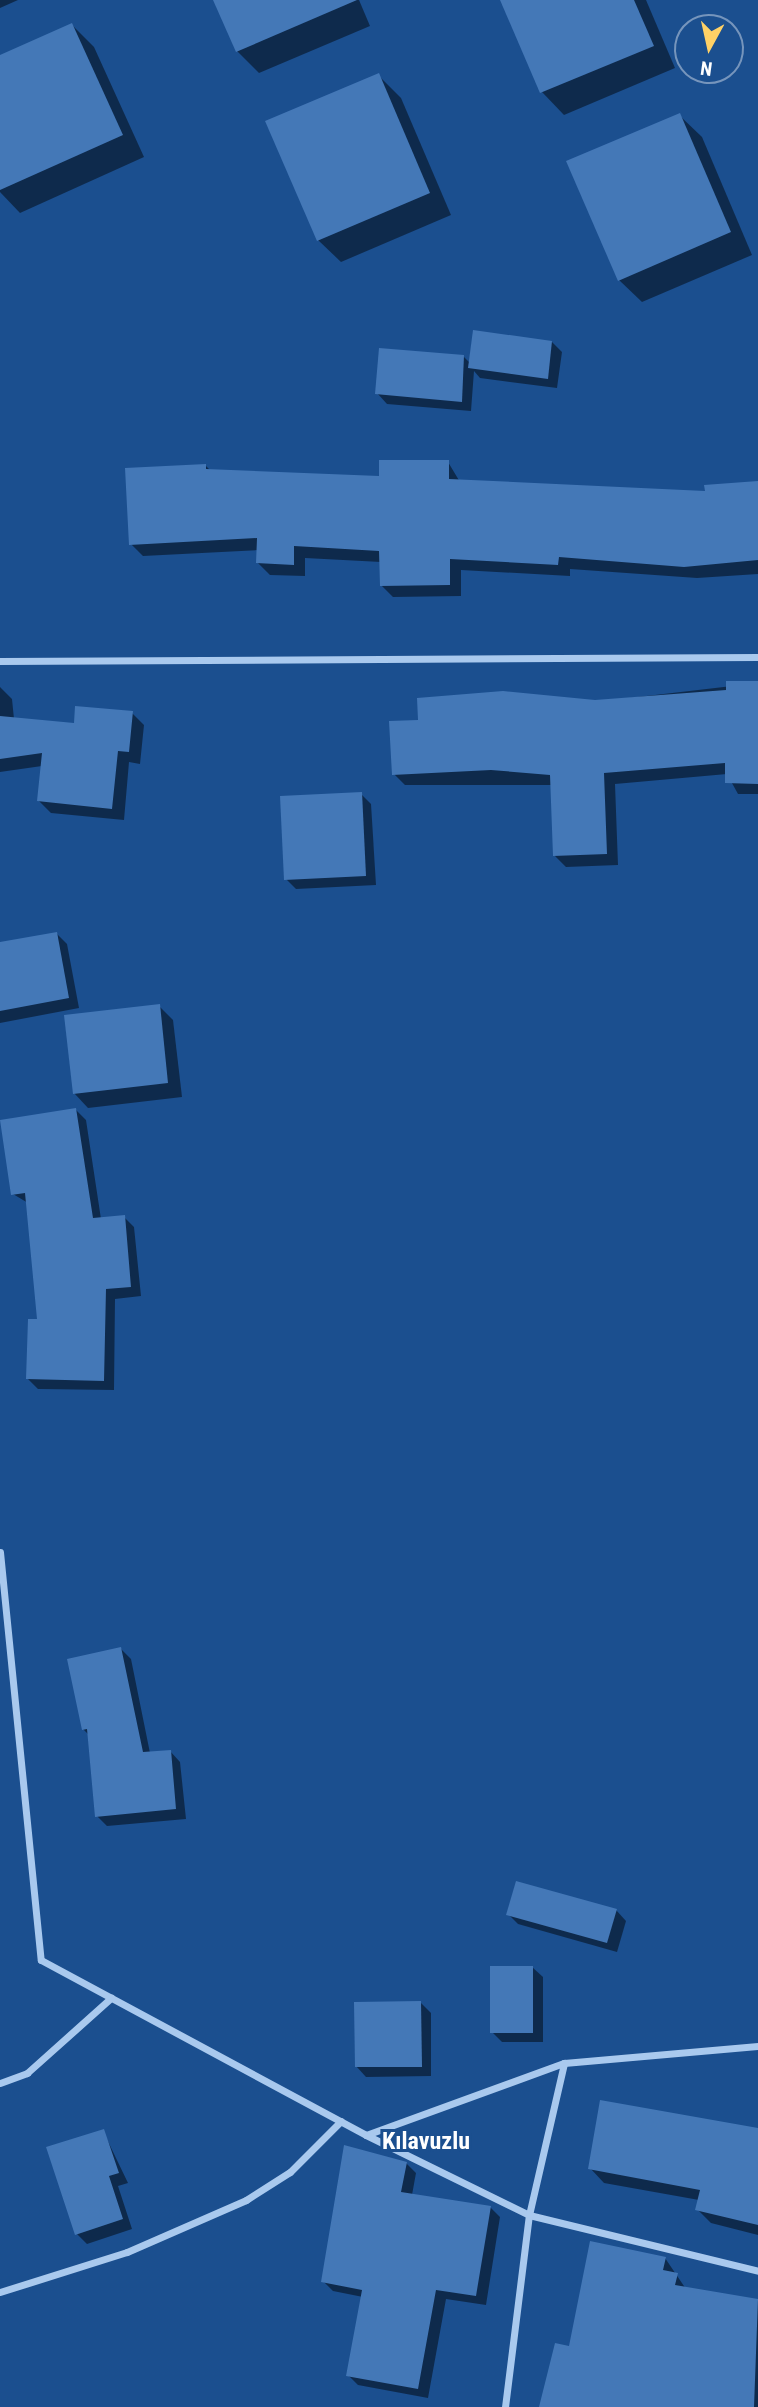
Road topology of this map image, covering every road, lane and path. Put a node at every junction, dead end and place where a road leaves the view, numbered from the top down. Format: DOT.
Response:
graph roads {
  1 [pos="758,657"];
  2 [pos="0,661"];
  3 [pos="0,1552"];
  4 [pos="111,1997"];
  5 [pos="758,2046"];
  6 [pos="564,2063"];
  7 [pos="0,2083"];
  8 [pos="341,2121"];
  9 [pos="366,2134"];
  10 [pos="529,2215"];
  11 [pos="758,2271"];
  12 [pos="0,2292"];
  13 [pos="505,2407"];
  1 -- 2 [label="street"];
  3 -- 4 [label="street"];
  4 -- 7 [label="street"];
  4 -- 8 [label="street"];
  5 -- 6 [label="street"];
  6 -- 9 [label="street"];
  6 -- 10 [label="street"];
  8 -- 9 [label="street"];
  8 -- 12 [label="street"];
  9 -- 10 [label="street"];
  10 -- 11 [label="street"];
  10 -- 13 [label="street"];
}
